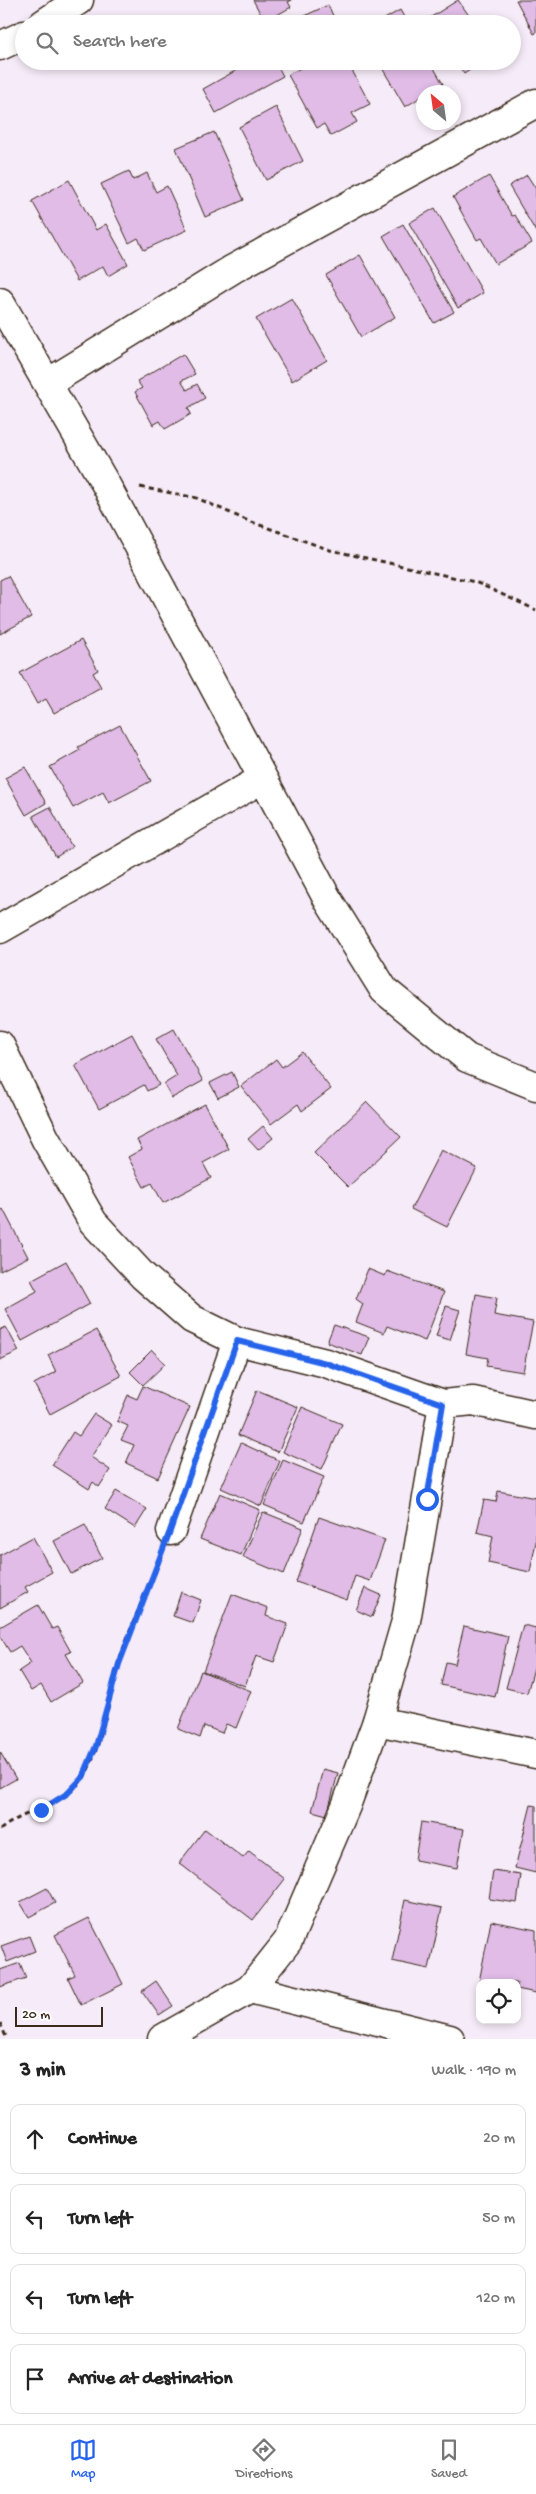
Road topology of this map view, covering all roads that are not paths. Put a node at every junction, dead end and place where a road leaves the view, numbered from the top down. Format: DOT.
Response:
graph roads {
  1 [pos="79,0"];
  2 [pos="56,15"];
  3 [pos="15,39"];
  4 [pos="0,46"];
  5 [pos="536,103"];
  6 [pos="4,315"];
  7 [pos="48,383"];
  8 [pos="262,778"];
  9 [pos="0,930"];
  10 [pos="0,1045"];
  11 [pos="536,1086"];
  12 [pos="237,1341"];
  13 [pos="443,1404"];
  14 [pos="536,1415"];
  15 [pos="170,1531"];
  16 [pos="377,1720"];
  17 [pos="536,1754"];
  18 [pos="250,1989"];
  19 [pos="162,2039"];
  20 [pos="450,2039"];
  1 -- 2 [label="street"];
  3 -- 4 [label="street"];
  5 -- 7 [label="street"];
  6 -- 7 [label="street"];
  7 -- 8 [label="street"];
  8 -- 9 [label="street"];
  8 -- 11 [label="street"];
  10 -- 12 [label="street"];
  12 -- 13 [label="street"];
  12 -- 15 [label="street"];
  13 -- 14 [label="street"];
  13 -- 16 [label="street"];
  16 -- 17 [label="street"];
  16 -- 18 [label="street"];
  18 -- 19 [label="street"];
  18 -- 20 [label="street"];
}
